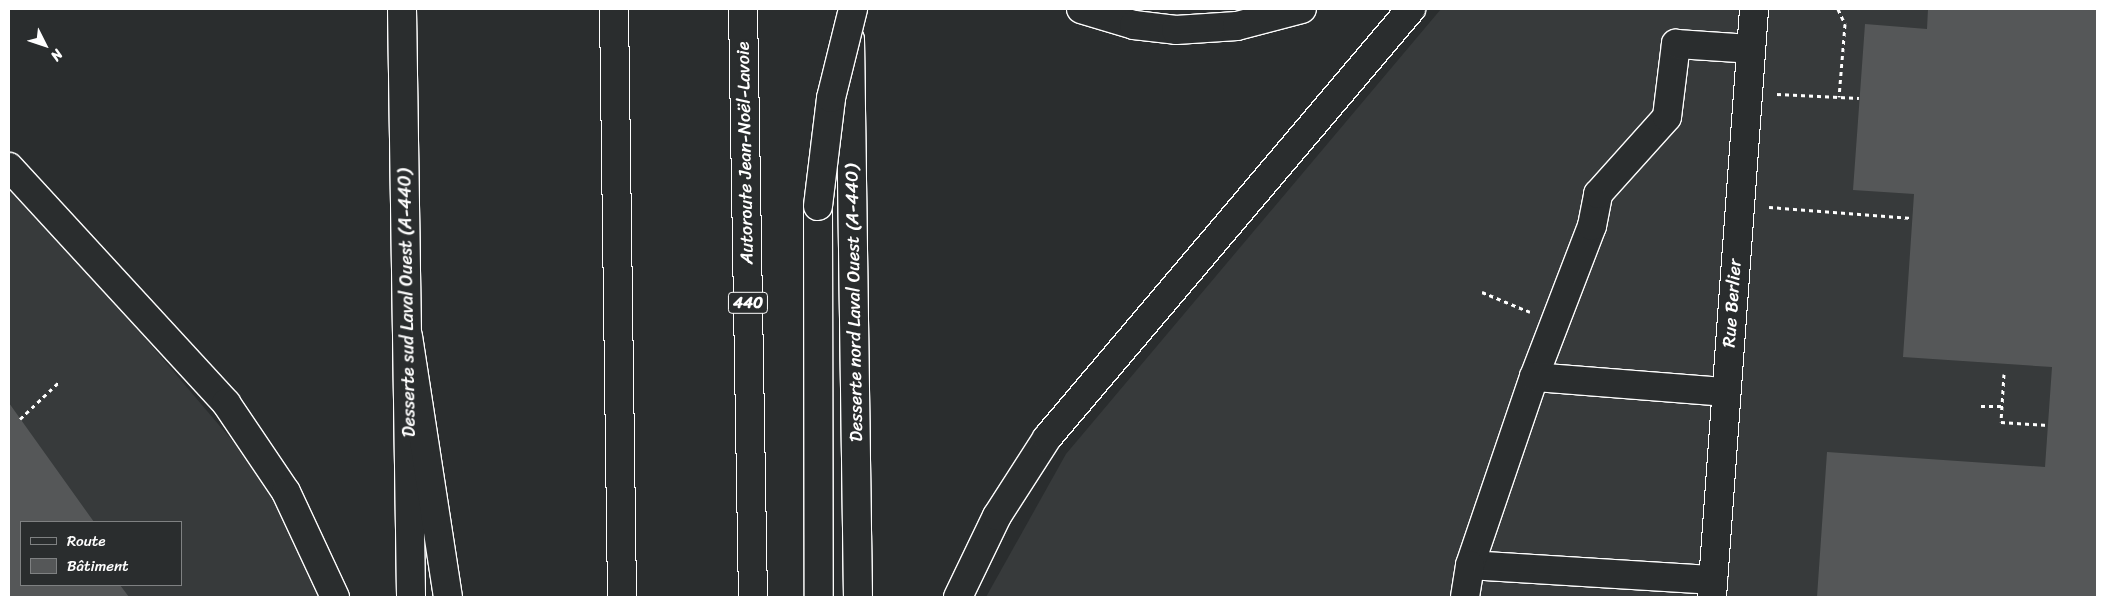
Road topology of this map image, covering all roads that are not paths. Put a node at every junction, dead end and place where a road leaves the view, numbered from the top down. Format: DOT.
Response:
graph roads {
  1 [pos="402,9"];
  2 [pos="614,9"];
  3 [pos="743,9"];
  4 [pos="851,9"];
  5 [pos="1082,9"];
  6 [pos="1302,9"];
  7 [pos="1412,9"];
  8 [pos="1754,9"];
  9 [pos="1751,49"];
  10 [pos="9,167"];
  11 [pos="408,336"];
  12 [pos="1534,378"];
  13 [pos="1726,392"];
  14 [pos="1470,565"];
  15 [pos="1712,589"];
  16 [pos="335,597"];
  17 [pos="411,597"];
  18 [pos="448,597"];
  19 [pos="622,597"];
  20 [pos="752,597"];
  21 [pos="819,597"];
  22 [pos="858,597"];
  23 [pos="958,597"];
  24 [pos="1465,597"];
  1 -- 11 [label="main road, Desserte sud Laval Ouest (A-440)"];
  2 -- 19 [label="main road"];
  3 -- 20 [label="main road, Autoroute Jean-Noël-Lavoie / 440"];
  4 -- 21 [label="main road, bridge"];
  4 -- 22 [label="main road, Desserte nord Laval Ouest (A-440)"];
  5 -- 6 [label="main road"];
  7 -- 23 [label="main road"];
  8 -- 9 [label="main road, Rue Berlier"];
  9 -- 12 [label="main road"];
  9 -- 13 [label="main road, Rue Berlier"];
  10 -- 16 [label="main road"];
  11 -- 17 [label="main road, Desserte sud Laval Ouest (A-440)"];
  11 -- 18 [label="main road"];
  12 -- 13 [label="main road"];
  12 -- 14 [label="main road"];
  13 -- 15 [label="main road, Rue Berlier"];
  14 -- 15 [label="main road"];
  14 -- 24 [label="main road"];
}
